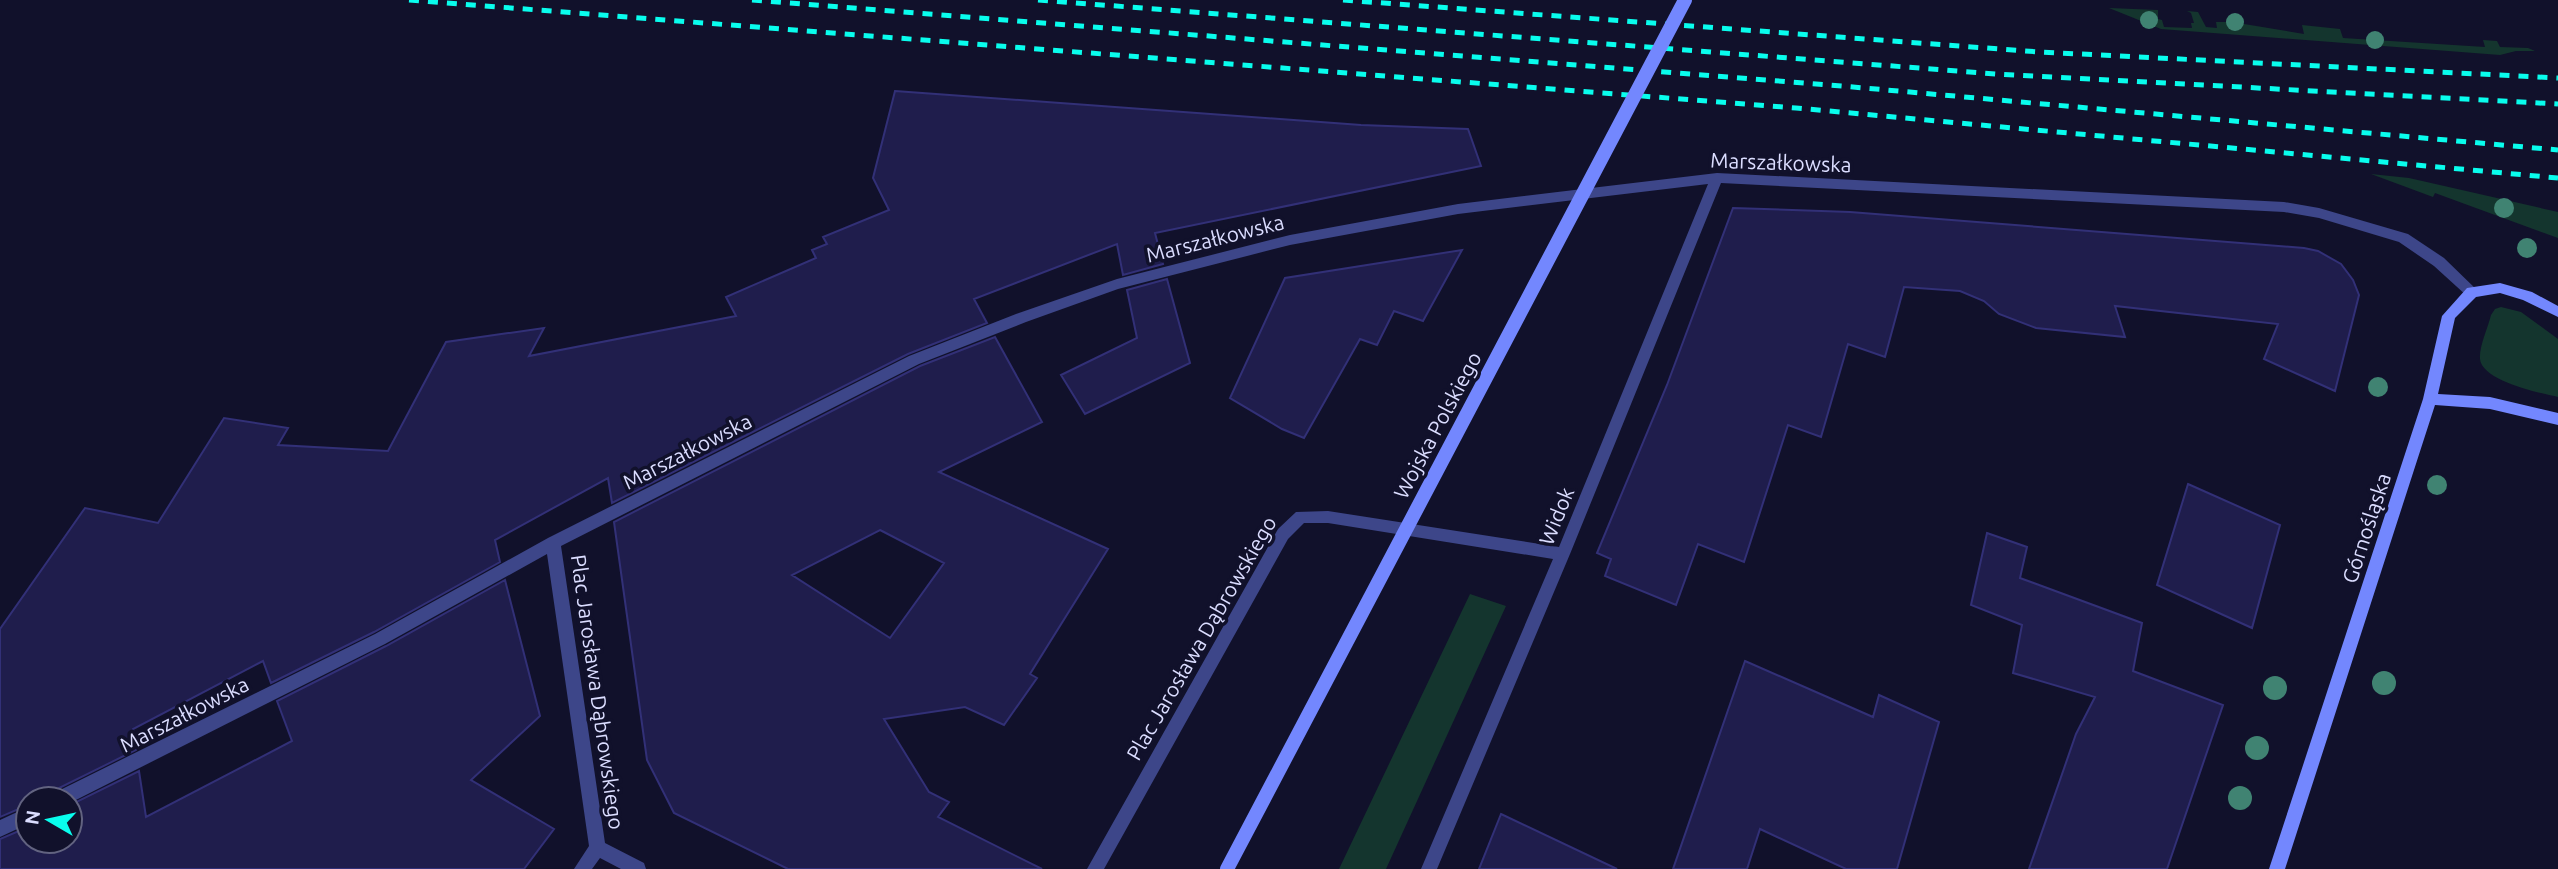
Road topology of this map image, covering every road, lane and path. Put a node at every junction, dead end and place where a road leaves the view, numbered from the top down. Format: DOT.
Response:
graph roads {
  1 [pos="1685,0"];
  2 [pos="1717,178"];
  3 [pos="2472,292"];
  4 [pos="2558,312"];
  5 [pos="2430,398"];
  6 [pos="2558,419"];
  7 [pos="554,543"];
  8 [pos="1563,554"];
  9 [pos="84,787"];
  10 [pos="598,848"];
  11 [pos="582,869"];
  12 [pos="638,869"];
  13 [pos="1095,869"];
  14 [pos="1227,869"];
  15 [pos="1429,869"];
  16 [pos="2277,869"];
  1 -- 14 [label="main road, Wojska Polskiego, bridge"];
  2 -- 3 [label="street, Marszałkowska"];
  2 -- 7 [label="street, Marszałkowska"];
  2 -- 8 [label="street, Widok"];
  3 -- 4 [label="main road"];
  3 -- 5 [label="main road, Górnośląska"];
  5 -- 6 [label="main road"];
  5 -- 16 [label="main road, Górnośląska"];
  7 -- 9 [label="street, Marszałkowska"];
  7 -- 10 [label="street, Plac Jarosława Dąbrowskiego"];
  8 -- 13 [label="street, Plac Jarosława Dąbrowskiego"];
  8 -- 15 [label="street, Widok"];
  10 -- 11 [label="street, Plac Jarosława Dąbrowskiego"];
  10 -- 12 [label="street, Plac Jarosława Dąbrowskiego"];
}
